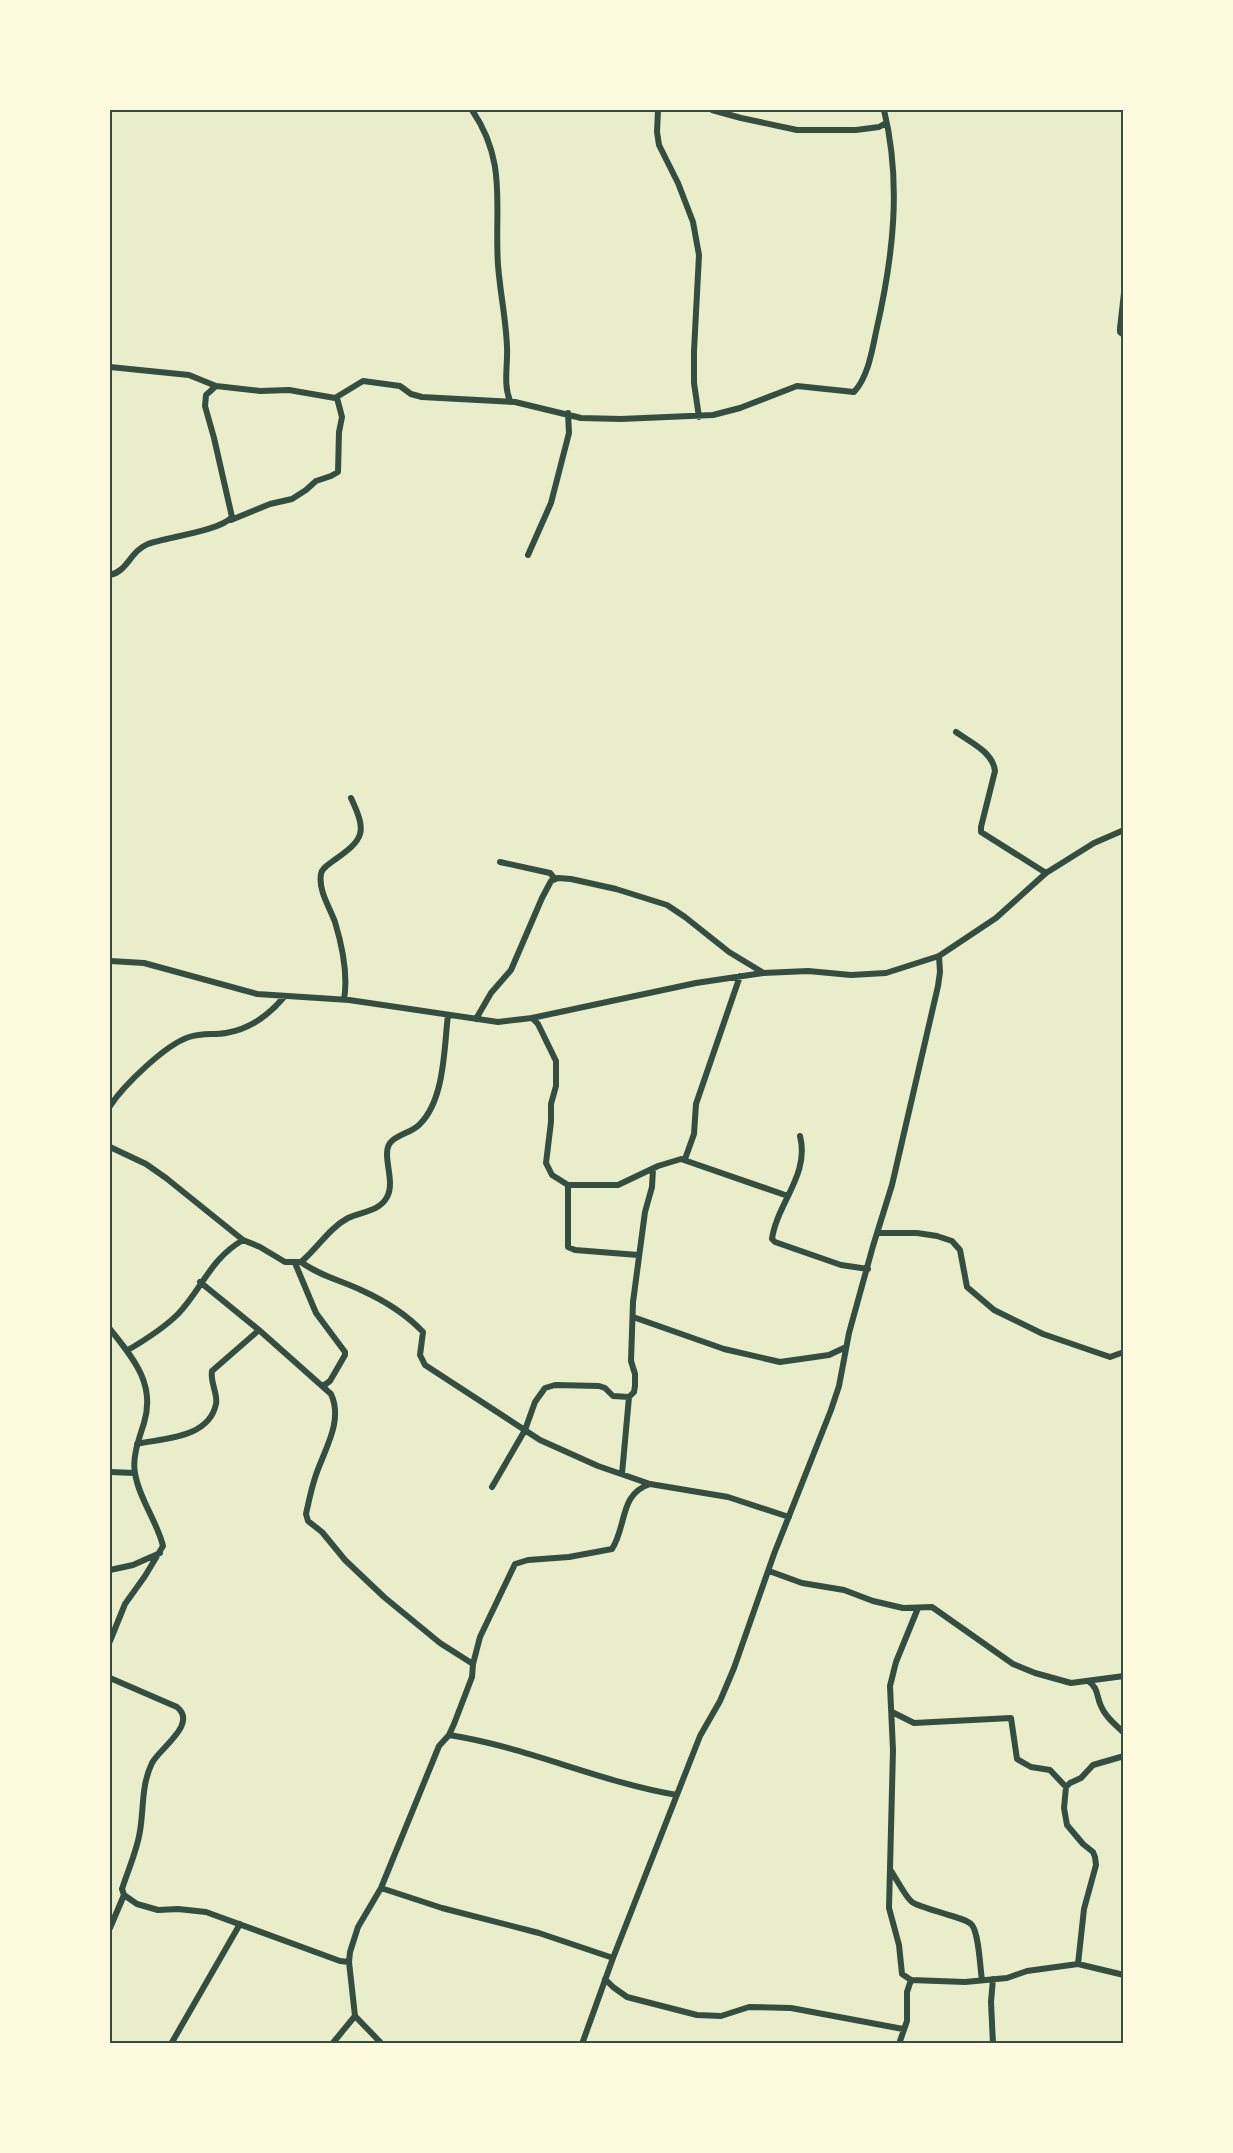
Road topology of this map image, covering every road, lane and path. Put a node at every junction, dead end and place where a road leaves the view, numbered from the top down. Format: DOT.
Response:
graph roads {
  1 [pos="472,110"];
  2 [pos="658,110"];
  3 [pos="712,110"];
  4 [pos="884,110"];
  5 [pos="886,123"];
  6 [pos="1124,293"];
  7 [pos="1124,335"];
  8 [pos="110,367"];
  9 [pos="216,386"];
  10 [pos="337,398"];
  11 [pos="510,401"];
  12 [pos="568,413"];
  13 [pos="699,417"];
  14 [pos="230,520"];
  15 [pos="528,555"];
  16 [pos="110,575"];
  17 [pos="956,732"];
  18 [pos="351,798"];
  19 [pos="1124,830"];
  20 [pos="500,862"];
  21 [pos="1046,873"];
  22 [pos="555,879"];
  23 [pos="939,956"];
  24 [pos="110,961"];
  25 [pos="763,973"];
  26 [pos="740,976"];
  27 [pos="284,997"];
  28 [pos="344,1000"];
  29 [pos="448,1014"];
  30 [pos="532,1018"];
  31 [pos="476,1019"];
  32 [pos="110,1106"];
  33 [pos="800,1136"];
  34 [pos="110,1147"];
  35 [pos="685,1159"];
  36 [pos="653,1169"];
  37 [pos="568,1185"];
  38 [pos="788,1196"];
  39 [pos="877,1233"];
  40 [pos="243,1240"];
  41 [pos="639,1254"];
  42 [pos="298,1262"];
  43 [pos="868,1269"];
  44 [pos="200,1282"];
  45 [pos="633,1317"];
  46 [pos="110,1329"];
  47 [pos="259,1330"];
  48 [pos="846,1347"];
  49 [pos="128,1350"];
  50 [pos="1124,1352"];
  51 [pos="323,1386"];
  52 [pos="629,1397"];
  53 [pos="525,1430"];
  54 [pos="137,1444"];
  55 [pos="110,1472"];
  56 [pos="135,1473"];
  57 [pos="622,1474"];
  58 [pos="650,1484"];
  59 [pos="492,1487"];
  60 [pos="789,1517"];
  61 [pos="160,1553"];
  62 [pos="110,1570"];
  63 [pos="769,1571"];
  64 [pos="918,1608"];
  65 [pos="110,1641"];
  66 [pos="473,1664"];
  67 [pos="1124,1676"];
  68 [pos="110,1678"];
  69 [pos="1088,1681"];
  70 [pos="892,1712"];
  71 [pos="1124,1733"];
  72 [pos="449,1734"];
  73 [pos="1124,1756"];
  74 [pos="1066,1787"];
  75 [pos="677,1795"];
  76 [pos="891,1870"];
  77 [pos="381,1888"];
  78 [pos="124,1895"];
  79 [pos="240,1924"];
  80 [pos="110,1928"];
  81 [pos="613,1958"];
  82 [pos="349,1962"];
  83 [pos="1078,1964"];
  84 [pos="1124,1976"];
  85 [pos="605,1979"];
  86 [pos="993,1979"];
  87 [pos="911,1980"];
  88 [pos="982,1980"];
  89 [pos="355,2016"];
  90 [pos="903,2029"];
  91 [pos="171,2043"];
  92 [pos="332,2043"];
  93 [pos="382,2043"];
  94 [pos="582,2043"];
  95 [pos="899,2043"];
  96 [pos="993,2043"];
  1 -- 11 [label="street"];
  2 -- 13 [label="street"];
  3 -- 5 [label="street"];
  4 -- 5 [label="street"];
  5 -- 13 [label="street"];
  6 -- 7 [label="street"];
  8 -- 9 [label="street"];
  9 -- 10 [label="street"];
  9 -- 14 [label="street"];
  10 -- 11 [label="street"];
  10 -- 14 [label="street"];
  11 -- 12 [label="street"];
  12 -- 13 [label="street"];
  12 -- 15 [label="street"];
  14 -- 16 [label="street"];
  17 -- 21 [label="street"];
  18 -- 28 [label="street"];
  19 -- 21 [label="street"];
  20 -- 22 [label="street"];
  21 -- 23 [label="street"];
  22 -- 25 [label="street"];
  22 -- 31 [label="street"];
  23 -- 25 [label="street"];
  23 -- 39 [label="street"];
  24 -- 27 [label="street"];
  25 -- 26 [label="street"];
  26 -- 30 [label="street"];
  26 -- 35 [label="street"];
  27 -- 28 [label="street"];
  27 -- 32 [label="street"];
  28 -- 29 [label="street"];
  29 -- 31 [label="street"];
  29 -- 42 [label="street"];
  30 -- 31 [label="street"];
  30 -- 37 [label="street"];
  33 -- 38 [label="street"];
  34 -- 40 [label="street"];
  35 -- 36 [label="street"];
  35 -- 38 [label="street"];
  36 -- 37 [label="street"];
  36 -- 41 [label="street"];
  37 -- 41 [label="street"];
  38 -- 43 [label="street"];
  39 -- 43 [label="street"];
  39 -- 50 [label="street"];
  40 -- 42 [label="street"];
  40 -- 44 [label="street"];
  41 -- 45 [label="street"];
  42 -- 51 [label="street"];
  42 -- 53 [label="street"];
  43 -- 48 [label="street"];
  44 -- 47 [label="street"];
  44 -- 49 [label="street"];
  45 -- 48 [label="street"];
  45 -- 52 [label="street"];
  46 -- 49 [label="street"];
  47 -- 51 [label="street"];
  47 -- 54 [label="street"];
  48 -- 60 [label="street"];
  49 -- 54 [label="street"];
  51 -- 66 [label="street"];
  52 -- 53 [label="street"];
  52 -- 57 [label="street"];
  53 -- 57 [label="street"];
  53 -- 59 [label="street"];
  54 -- 56 [label="street"];
  55 -- 56 [label="street"];
  56 -- 61 [label="street"];
  57 -- 58 [label="street"];
  58 -- 60 [label="street"];
  58 -- 66 [label="street"];
  60 -- 63 [label="street"];
  61 -- 62 [label="street"];
  61 -- 65 [label="street"];
  63 -- 64 [label="street"];
  63 -- 75 [label="street"];
  64 -- 69 [label="street"];
  64 -- 70 [label="street"];
  66 -- 72 [label="street"];
  67 -- 69 [label="street"];
  68 -- 78 [label="street"];
  69 -- 71 [label="street"];
  70 -- 74 [label="street"];
  70 -- 76 [label="street"];
  72 -- 75 [label="street"];
  72 -- 77 [label="street"];
  73 -- 74 [label="street"];
  74 -- 83 [label="street"];
  75 -- 81 [label="street"];
  76 -- 87 [label="street"];
  76 -- 88 [label="street"];
  77 -- 81 [label="street"];
  77 -- 82 [label="street"];
  78 -- 79 [label="street"];
  78 -- 80 [label="street"];
  79 -- 82 [label="street"];
  79 -- 91 [label="street"];
  81 -- 85 [label="street"];
  82 -- 89 [label="street"];
  83 -- 84 [label="street"];
  83 -- 86 [label="street"];
  85 -- 90 [label="street"];
  85 -- 94 [label="street"];
  86 -- 88 [label="street"];
  86 -- 96 [label="street"];
  87 -- 88 [label="street"];
  87 -- 90 [label="street"];
  89 -- 92 [label="street"];
  89 -- 93 [label="street"];
  90 -- 95 [label="street"];
}
